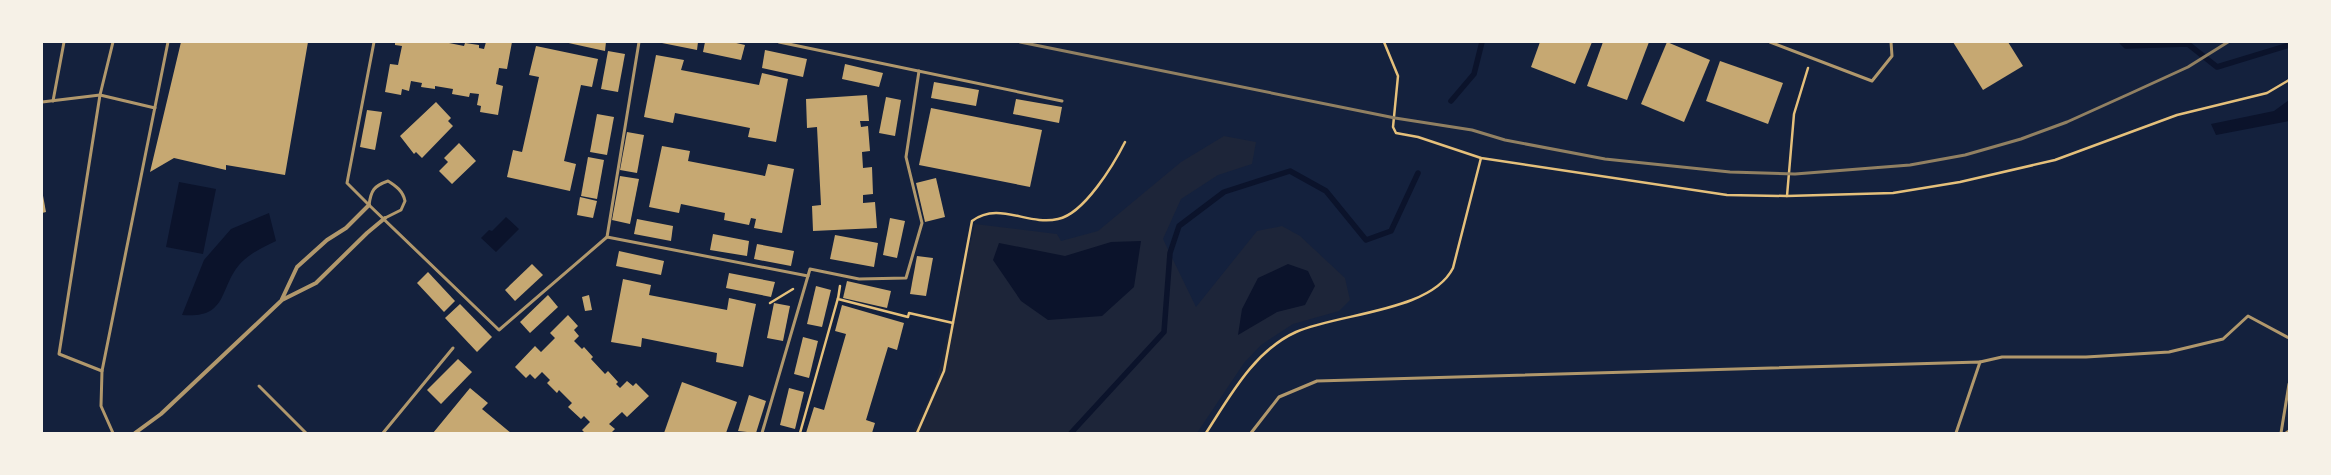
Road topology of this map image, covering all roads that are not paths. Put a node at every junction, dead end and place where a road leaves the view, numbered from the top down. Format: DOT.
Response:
graph roads {
  1 [pos="64,42"];
  2 [pos="113,42"];
  3 [pos="168,42"];
  4 [pos="374,42"];
  5 [pos="639,42"];
  6 [pos="779,42"];
  7 [pos="1770,42"];
  8 [pos="1892,42"];
  9 [pos="919,71"];
  10 [pos="100,94"];
  11 [pos="53,100"];
  12 [pos="1062,101"];
  13 [pos="42,102"];
  14 [pos="155,108"];
  15 [pos="369,205"];
  16 [pos="385,218"];
  17 [pos="607,237"];
  18 [pos="808,276"];
  19 [pos="282,300"];
  20 [pos="2289,338"];
  21 [pos="453,348"];
  22 [pos="1980,362"];
  23 [pos="102,371"];
  24 [pos="2289,384"];
  25 [pos="259,386"];
  26 [pos="2289,431"];
  27 [pos="113,433"];
  28 [pos="135,433"];
  29 [pos="306,433"];
  30 [pos="383,433"];
  31 [pos="762,433"];
  32 [pos="1251,433"];
  33 [pos="1956,433"];
  34 [pos="2281,433"];
  35 [pos="2286,433"];
  1 -- 11 [label="lane"];
  2 -- 10 [label="lane"];
  3 -- 14 [label="lane"];
  4 -- 15 [label="lane"];
  5 -- 17 [label="lane"];
  6 -- 9 [label="lane"];
  7 -- 8 [label="lane"];
  9 -- 12 [label="lane"];
  9 -- 18 [label="lane"];
  10 -- 11 [label="lane"];
  10 -- 14 [label="lane"];
  10 -- 23 [label="lane"];
  11 -- 13 [label="lane"];
  14 -- 23 [label="lane"];
  15 -- 16 [label="lane"];
  15 -- 16 [label="lane"];
  15 -- 19 [label="street"];
  16 -- 17 [label="lane"];
  16 -- 19 [label="street"];
  17 -- 18 [label="lane"];
  18 -- 31 [label="lane"];
  19 -- 28 [label="street"];
  20 -- 22 [label="lane"];
  21 -- 30 [label="lane"];
  22 -- 32 [label="lane"];
  22 -- 33 [label="lane"];
  23 -- 27 [label="lane"];
  24 -- 34 [label="lane"];
  25 -- 29 [label="lane"];
  26 -- 35 [label="lane"];
}
